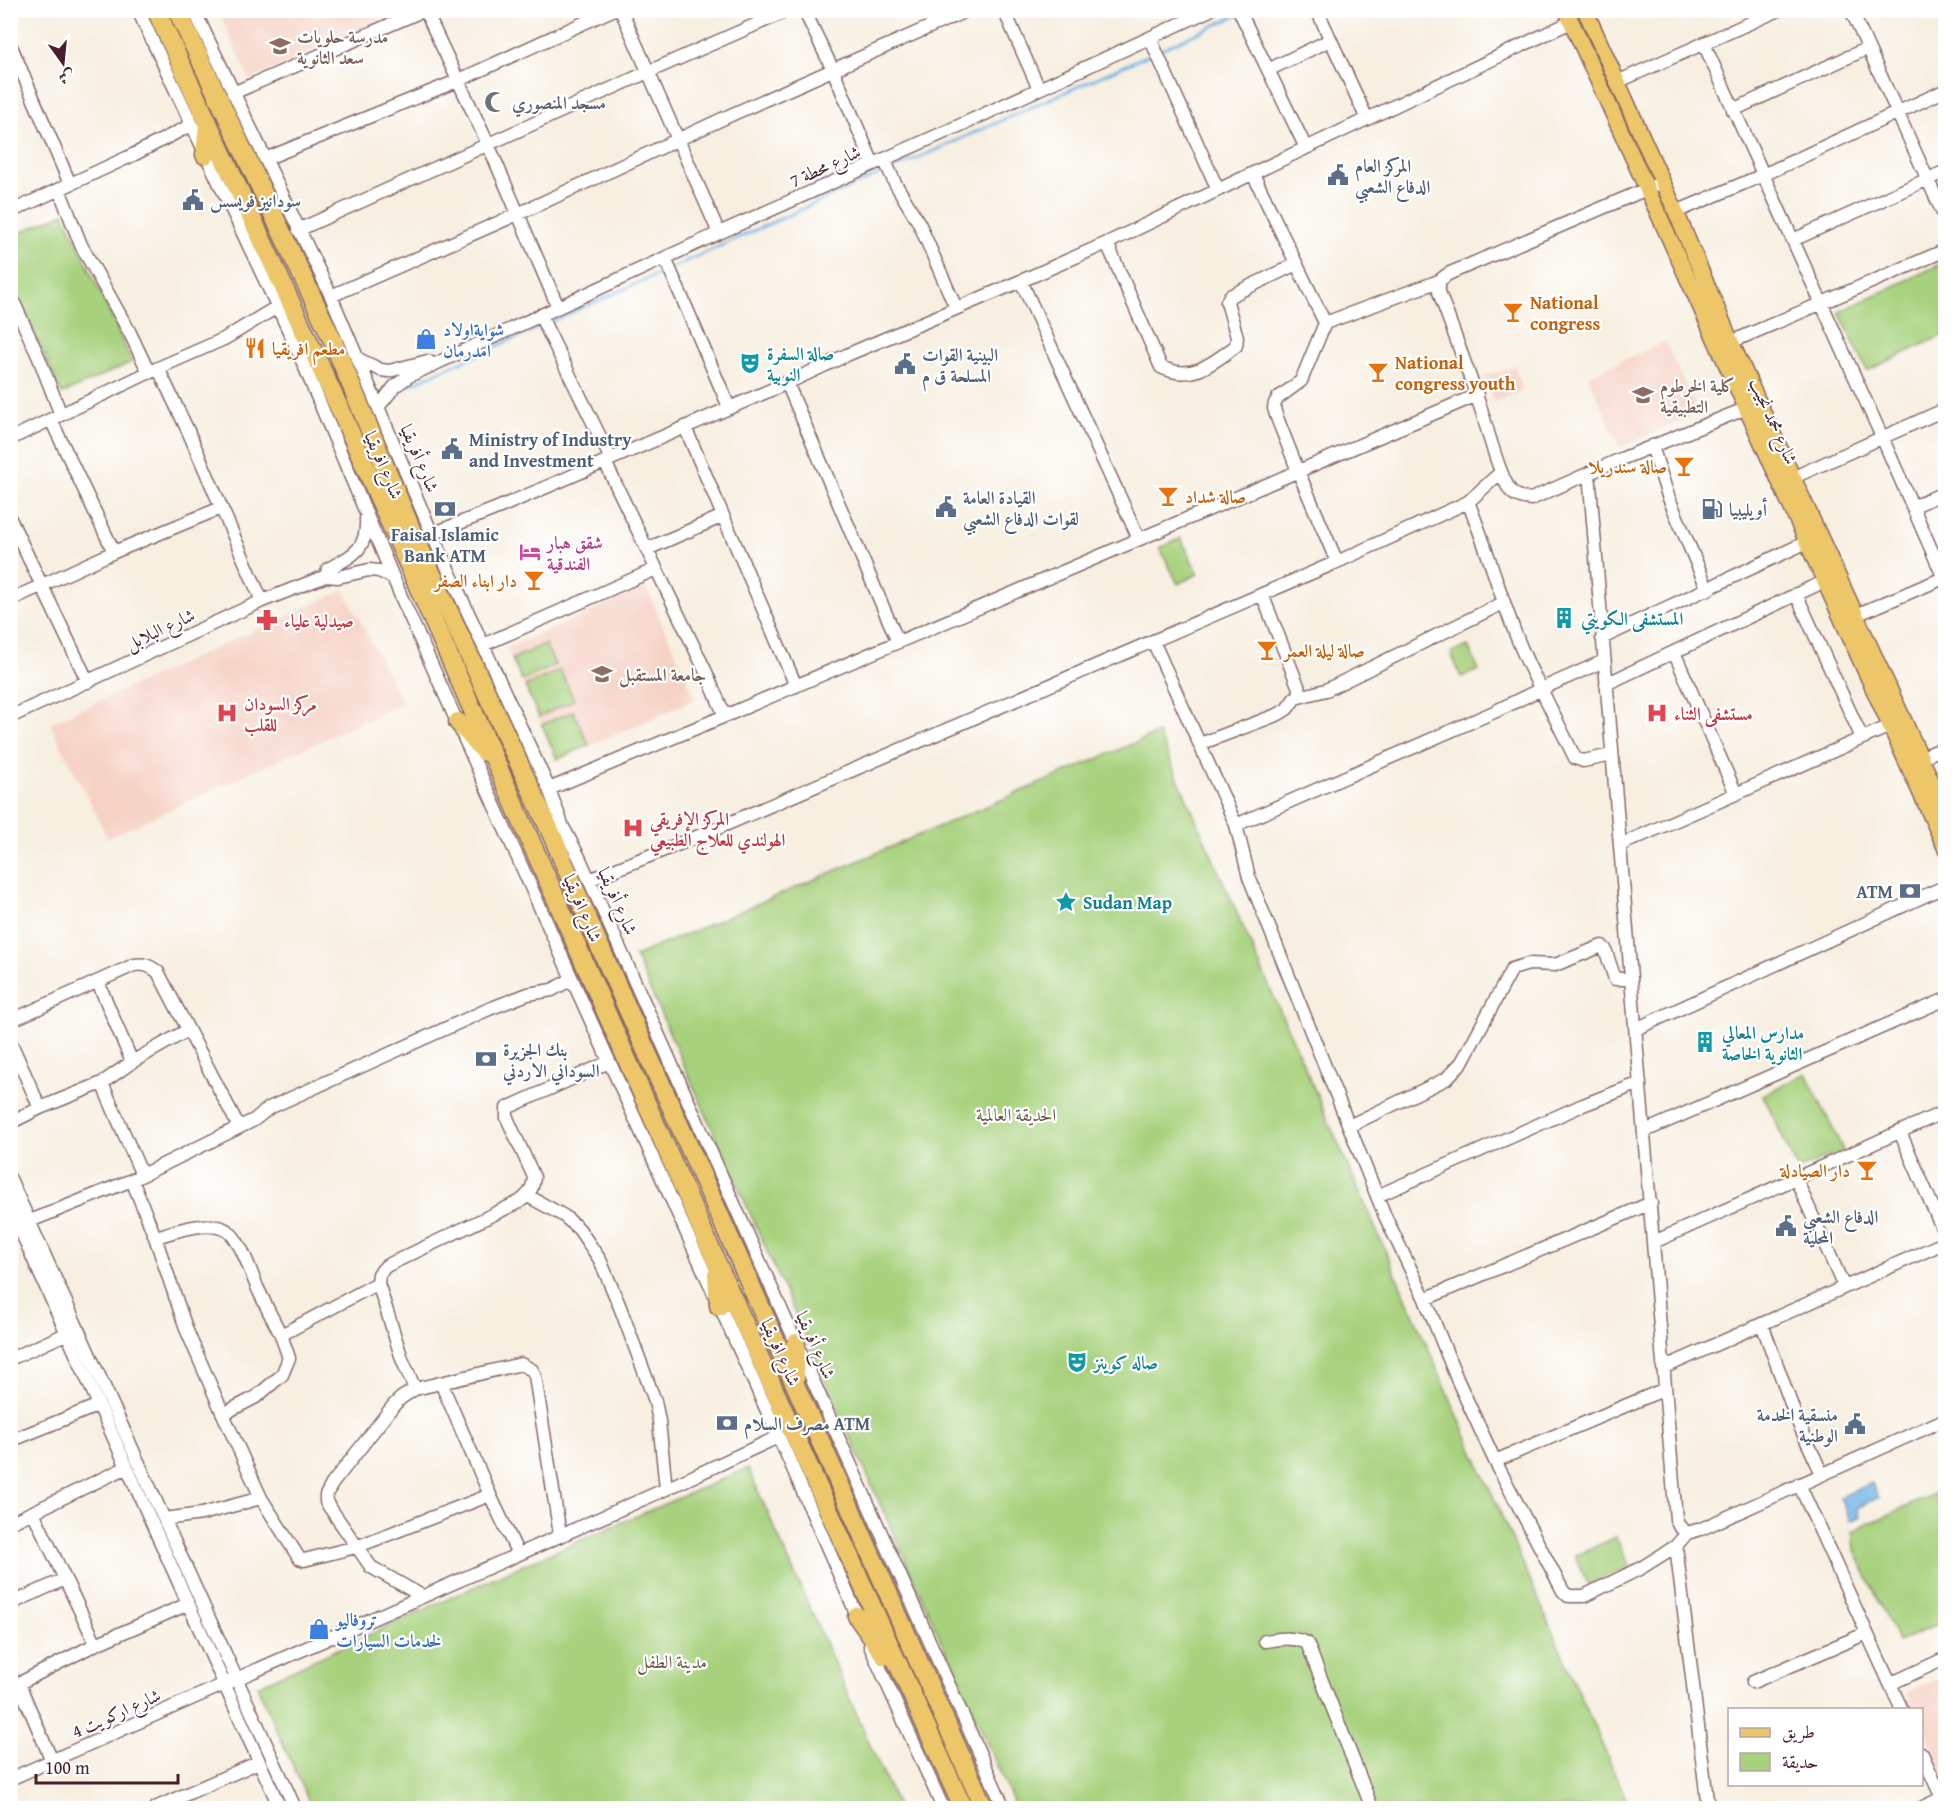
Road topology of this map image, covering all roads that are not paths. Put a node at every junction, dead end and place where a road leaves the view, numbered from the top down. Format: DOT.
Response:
graph roads {
  1 [pos="138,10"];
  2 [pos="156,10"];
  3 [pos="177,10"];
  4 [pos="194,10"];
  5 [pos="424,10"];
  6 [pos="612,10"];
  7 [pos="621,10"];
  8 [pos="789,10"];
  9 [pos="804,10"];
  10 [pos="968,10"];
  11 [pos="1004,10"];
  12 [pos="1210,10"];
  13 [pos="1239,10"];
  14 [pos="1317,10"];
  15 [pos="1585,10"];
  16 [pos="1851,10"];
  17 [pos="1773,12"];
  18 [pos="1182,16"];
  19 [pos="1568,16"];
  20 [pos="1150,38"];
  21 [pos="1330,40"];
  22 [pos="10,44"];
  23 [pos="1704,44"];
  24 [pos="1868,48"];
  25 [pos="833,70"];
  26 [pos="1268,70"];
  27 [pos="648,72"];
  28 [pos="458,81"];
  29 [pos="1617,82"];
  30 [pos="1040,89"];
  31 [pos="1946,90"];
  32 [pos="233,93"];
  33 [pos="1733,110"];
  34 [pos="1897,112"];
  35 [pos="1367,119"];
  36 [pos="200,124"];
  37 [pos="679,140"];
  38 [pos="488,144"];
  39 [pos="1306,148"];
  40 [pos="205,155"];
  41 [pos="265,159"];
  42 [pos="879,161"];
  43 [pos="1946,171"];
  44 [pos="1252,174"];
  45 [pos="1763,175"];
  46 [pos="1927,180"];
  47 [pos="1663,182"];
  48 [pos="64,187"];
  49 [pos="1647,188"];
  50 [pos="1218,190"];
  51 [pos="264,196"];
  52 [pos="287,207"];
  53 [pos="10,212"];
  54 [pos="1676,212"];
  55 [pos="518,214"];
  56 [pos="1946,220"];
  57 [pos="298,230"];
  58 [pos="719,233"];
  59 [pos="1793,240"];
  60 [pos="1107,243"];
  61 [pos="1946,250"];
  62 [pos="666,258"];
  63 [pos="1296,264"];
  64 [pos="1021,281"];
  65 [pos="1439,281"];
  66 [pos="10,294"];
  67 [pos="331,296"];
  68 [pos="1822,304"];
  69 [pos="276,307"];
  70 [pos="558,307"];
  71 [pos="956,308"];
  72 [pos="540,315"];
  73 [pos="1325,323"];
  74 [pos="1731,342"];
  75 [pos="455,354"];
  76 [pos="358,359"];
  77 [pos="153,370"];
  78 [pos="787,383"];
  79 [pos="1477,395"];
  80 [pos="379,406"];
  81 [pos="729,407"];
  82 [pos="1747,408"];
  83 [pos="1946,409"];
  84 [pos="56,418"];
  85 [pos="685,427"];
  86 [pos="1882,438"];
  87 [pos="10,439"];
  88 [pos="1652,446"];
  89 [pos="608,460"];
  90 [pos="1298,471"];
  91 [pos="1501,472"];
  92 [pos="1589,473"];
  93 [pos="1794,477"];
  94 [pos="1946,492"];
  95 [pos="1468,502"];
  96 [pos="1912,507"];
  97 [pos="222,508"];
  98 [pos="366,513"];
  99 [pos="723,516"];
  100 [pos="10,519"];
  101 [pos="432,534"];
  102 [pos="1139,539"];
  103 [pos="1808,542"];
  104 [pos="647,549"];
  105 [pos="114,552"];
  106 [pos="1337,562"];
  107 [pos="656,569"];
  108 [pos="326,576"];
  109 [pos="392,577"];
  110 [pos="1945,579"];
  111 [pos="1825,581"];
  112 [pos="41,587"];
  113 [pos="1708,590"];
  114 [pos="1262,594"];
  115 [pos="1796,594"];
  116 [pos="10,600"];
  117 [pos="262,601"];
  118 [pos="1503,603"];
  119 [pos="1856,615"];
  120 [pos="1602,638"];
  121 [pos="1153,641"];
  122 [pos="898,642"];
  123 [pos="483,645"];
  124 [pos="1674,652"];
  125 [pos="1604,661"];
  126 [pos="88,682"];
  127 [pos="1606,684"];
  128 [pos="796,686"];
  129 [pos="1541,689"];
  130 [pos="1302,696"];
  131 [pos="725,716"];
  132 [pos="10,717"];
  133 [pos="458,722"];
  134 [pos="1890,726"];
  135 [pos="1862,738"];
  136 [pos="1200,744"];
  137 [pos="1946,747"];
  138 [pos="1612,755"];
  139 [pos="1913,760"];
  140 [pos="497,765"];
  141 [pos="549,789"];
  142 [pos="1736,794"];
  143 [pos="1946,813"];
  144 [pos="1236,825"];
  145 [pos="557,831"];
  146 [pos="1620,845"];
  147 [pos="1946,849"];
  148 [pos="589,880"];
  149 [pos="1946,886"];
  150 [pos="572,979"];
  151 [pos="1632,979"];
  152 [pos="98,982"];
  153 [pos="1946,999"];
  154 [pos="10,1021"];
  155 [pos="1636,1029"];
  156 [pos="188,1030"];
  157 [pos="10,1041"];
  158 [pos="644,1042"];
  159 [pos="617,1057"];
  160 [pos="132,1062"];
  161 [pos="654,1067"];
  162 [pos="102,1083"];
  163 [pos="1640,1083"];
  164 [pos="639,1088"];
  165 [pos="40,1108"];
  166 [pos="1946,1111"];
  167 [pos="10,1123"];
  168 [pos="1348,1126"];
  169 [pos="239,1127"];
  170 [pos="1645,1131"];
  171 [pos="1900,1132"];
  172 [pos="137,1178"];
  173 [pos="10,1179"];
  174 [pos="1796,1179"];
  175 [pos="14,1196"];
  176 [pos="528,1196"];
  177 [pos="1377,1196"];
  178 [pos="1651,1203"];
  179 [pos="10,1207"];
  180 [pos="30,1221"];
  181 [pos="155,1237"];
  182 [pos="1946,1237"];
  183 [pos="1654,1242"];
  184 [pos="1946,1242"];
  185 [pos="716,1261"];
  186 [pos="378,1283"];
  187 [pos="1844,1287"];
  188 [pos="1425,1299"];
  189 [pos="719,1306"];
  190 [pos="1762,1324"];
  191 [pos="68,1333"];
  192 [pos="281,1335"];
  193 [pos="796,1343"];
  194 [pos="10,1359"];
  195 [pos="1663,1368"];
  196 [pos="441,1383"];
  197 [pos="795,1383"];
  198 [pos="415,1389"];
  199 [pos="1665,1389"];
  200 [pos="99,1405"];
  201 [pos="223,1414"];
  202 [pos="1946,1419"];
  203 [pos="778,1437"];
  204 [pos="10,1441"];
  205 [pos="1495,1461"];
  206 [pos="127,1467"];
  207 [pos="1822,1474"];
  208 [pos="1799,1484"];
  209 [pos="666,1489"];
  210 [pos="490,1495"];
  211 [pos="261,1498"];
  212 [pos="33,1512"];
  213 [pos="164,1519"];
  214 [pos="10,1523"];
  215 [pos="1687,1533"];
  216 [pos="561,1535"];
  217 [pos="1676,1546"];
  218 [pos="356,1547"];
  219 [pos="518,1554"];
  220 [pos="64,1579"];
  221 [pos="422,1596"];
  222 [pos="10,1604"];
  223 [pos="188,1604"];
  224 [pos="857,1616"];
  225 [pos="1867,1633"];
  226 [pos="1265,1641"];
  227 [pos="96,1644"];
  228 [pos="1946,1658"];
  229 [pos="236,1678"];
  230 [pos="1753,1682"];
  231 [pos="1890,1683"];
  232 [pos="223,1684"];
  233 [pos="15,1686"];
  234 [pos="909,1691"];
  235 [pos="1901,1708"];
  236 [pos="1923,1756"];
  237 [pos="52,1761"];
  238 [pos="259,1762"];
  239 [pos="10,1779"];
  240 [pos="1944,1803"];
  241 [pos="155,1809"];
  242 [pos="280,1809"];
  243 [pos="295,1809"];
  244 [pos="943,1809"];
  245 [pos="963,1809"];
  246 [pos="984,1809"];
  247 [pos="1004,1809"];
  248 [pos="1372,1809"];
  249 [pos="1708,1809"];
  250 [pos="1922,1809"];
  1 -- 36 [label="street"];
  2 -- 36 [label="highway, شارع افريقيا"];
  3 -- 51 [label="highway, شارع افريقيا"];
  4 -- 32 [label="street, شارع أفريقيا"];
  5 -- 28 [label="street"];
  5 -- 32 [label="street"];
  6 -- 28 [label="street"];
  7 -- 27 [label="street"];
  8 -- 27 [label="street"];
  9 -- 25 [label="street"];
  10 -- 25 [label="street"];
  11 -- 30 [label="street"];
  12 -- 18 [label="street, شارع محطة 7"];
  13 -- 26 [label="street"];
  14 -- 21 [label="street"];
  15 -- 29 [label="main road, شارع محمد نجيب"];
  16 -- 24 [label="street"];
  17 -- 23 [label="street"];
  18 -- 20 [label="street, شارع محطة 7"];
  19 -- 35 [label="street"];
  19 -- 49 [label="main road, شارع محمد نجيب"];
  20 -- 30 [label="street, شارع محطة 7"];
  20 -- 50 [label="street"];
  21 -- 26 [label="street"];
  21 -- 35 [label="street"];
  22 -- 48 [label="street"];
  23 -- 29 [label="street"];
  23 -- 33 [label="street"];
  24 -- 33 [label="street"];
  24 -- 34 [label="street"];
  25 -- 37 [label="street"];
  25 -- 42 [label="street"];
  26 -- 39 [label="street"];
  27 -- 37 [label="street"];
  27 -- 38 [label="street"];
  28 -- 38 [label="street"];
  28 -- 41 [label="street"];
  29 -- 47 [label="main road, شارع محمد نجيب"];
  30 -- 42 [label="street, شارع محطة 7"];
  31 -- 34 [label="street"];
  32 -- 41 [label="street, شارع أفريقيا"];
  33 -- 45 [label="street"];
  34 -- 45 [label="street"];
  34 -- 46 [label="street"];
  35 -- 39 [label="street"];
  36 -- 40 [label="highway"];
  36 -- 48 [label="street"];
  36 -- 140 [label="highway, شارع افريقيا"];
  37 -- 55 [label="street"];
  37 -- 58 [label="street"];
  38 -- 55 [label="street"];
  38 -- 57 [label="street"];
  39 -- 44 [label="street"];
  40 -- 69 [label="street"];
  41 -- 52 [label="street, شارع أفريقيا"];
  42 -- 58 [label="street, شارع محطة 7"];
  42 -- 71 [label="street"];
  43 -- 46 [label="street"];
  44 -- 50 [label="street"];
  44 -- 63 [label="street"];
  45 -- 54 [label="street"];
  45 -- 59 [label="street"];
  46 -- 56 [label="street"];
  46 -- 59 [label="street"];
  47 -- 49 [label="street"];
  47 -- 54 [label="main road, شارع محمد نجيب"];
  48 -- 53 [label="street"];
  48 -- 77 [label="street"];
  49 -- 65 [label="street"];
  49 -- 82 [label="main road, شارع محمد نجيب"];
  50 -- 60 [label="street"];
  51 -- 52 [label="highway"];
  51 -- 145 [label="highway, شارع افريقيا"];
  52 -- 57 [label="street, شارع أفريقيا"];
  54 -- 74 [label="main road, شارع محمد نجيب"];
  55 -- 67 [label="street"];
  55 -- 70 [label="street"];
  57 -- 67 [label="street, شارع أفريقيا"];
  58 -- 62 [label="street, شارع محطة 7"];
  59 -- 68 [label="street"];
  60 -- 63 [label="street"];
  60 -- 64 [label="street"];
  61 -- 68 [label="street"];
  62 -- 70 [label="street, شارع محطة 7"];
  62 -- 81 [label="street"];
  63 -- 73 [label="street"];
  64 -- 71 [label="street"];
  64 -- 102 [label="street"];
  65 -- 73 [label="street"];
  65 -- 79 [label="street"];
  66 -- 84 [label="street"];
  67 -- 76 [label="street, شارع أفريقيا"];
  68 -- 74 [label="street"];
  68 -- 86 [label="street"];
  69 -- 77 [label="street"];
  69 -- 98 [label="street"];
  70 -- 72 [label="street, شارع محطة 7"];
  71 -- 78 [label="street"];
  72 -- 75 [label="street, شارع محطة 7"];
  72 -- 89 [label="street"];
  73 -- 90 [label="street"];
  74 -- 93 [label="main road, شارع محمد نجيب"];
  75 -- 76 [label="street"];
  75 -- 80 [label="street"];
  76 -- 80 [label="street, شارع أفريقيا"];
  77 -- 84 [label="street"];
  77 -- 97 [label="street"];
  78 -- 81 [label="street"];
  78 -- 122 [label="street"];
  79 -- 90 [label="street"];
  79 -- 91 [label="street"];
  80 -- 101 [label="street, شارع أفريقيا"];
  81 -- 85 [label="street"];
  82 -- 88 [label="street"];
  82 -- 103 [label="main road, شارع محمد نجيب"];
  83 -- 86 [label="street"];
  84 -- 87 [label="street"];
  84 -- 105 [label="street"];
  85 -- 89 [label="street"];
  85 -- 99 [label="street"];
  86 -- 93 [label="street"];
  86 -- 96 [label="street"];
  88 -- 92 [label="street"];
  88 -- 113 [label="street"];
  89 -- 101 [label="street"];
  89 -- 104 [label="street"];
  90 -- 102 [label="street"];
  90 -- 106 [label="street"];
  91 -- 92 [label="street"];
  91 -- 95 [label="street"];
  92 -- 120 [label="street"];
  93 -- 119 [label="main road, شارع محمد نجيب"];
  94 -- 96 [label="street"];
  95 -- 106 [label="street"];
  95 -- 118 [label="street"];
  96 -- 110 [label="street"];
  97 -- 105 [label="street"];
  97 -- 117 [label="street"];
  98 -- 108 [label="street, شارع البلابل"];
  98 -- 109 [label="street"];
  99 -- 104 [label="street"];
  99 -- 128 [label="street"];
  100 -- 112 [label="street"];
  101 -- 123 [label="street, شارع أفريقيا"];
  102 -- 122 [label="street"];
  103 -- 111 [label="main road, شارع محمد نجيب"];
  103 -- 113 [label="street"];
  104 -- 107 [label="street"];
  105 -- 112 [label="street"];
  106 -- 114 [label="street"];
  107 -- 123 [label="street"];
  107 -- 131 [label="street"];
  108 -- 109 [label="street, شارع البلابل"];
  108 -- 117 [label="street, شارع البلابل"];
  109 -- 133 [label="street"];
  110 -- 119 [label="street"];
  111 -- 115 [label="street"];
  111 -- 134 [label="main road, شارع محمد نجيب"];
  112 -- 116 [label="street"];
  112 -- 126 [label="street"];
  113 -- 120 [label="street"];
  114 -- 121 [label="street"];
  114 -- 130 [label="street"];
  115 -- 124 [label="street"];
  115 -- 135 [label="street"];
  117 -- 126 [label="street, شارع البلابل"];
  118 -- 129 [label="street"];
  118 -- 130 [label="street"];
  119 -- 139 [label="main road, شارع محمد نجيب"];
  120 -- 125 [label="street"];
  121 -- 136 [label="street"];
  121 -- 148 [label="street"];
  122 -- 128 [label="street"];
  123 -- 141 [label="street, شارع أفريقيا"];
  124 -- 127 [label="street"];
  124 -- 142 [label="street"];
  125 -- 127 [label="street"];
  125 -- 129 [label="street"];
  126 -- 132 [label="street, شارع البلابل"];
  127 -- 138 [label="street"];
  128 -- 131 [label="street"];
  129 -- 138 [label="street"];
  129 -- 144 [label="street"];
  130 -- 136 [label="street"];
  131 -- 141 [label="street"];
  133 -- 140 [label="highway"];
  133 -- 150 [label="street"];
  134 -- 135 [label="street"];
  134 -- 139 [label="main road, شارع محمد نجيب"];
  135 -- 142 [label="street"];
  136 -- 144 [label="street"];
  137 -- 139 [label="street"];
  138 -- 146 [label="street"];
  139 -- 143 [label="main road, شارع محمد نجيب"];
  139 -- 147 [label="main road, شارع محمد نجيب"];
  140 -- 159 [label="highway, شارع افريقيا"];
  141 -- 145 [label="street, شارع أفريقيا"];
  142 -- 146 [label="street"];
  144 -- 168 [label="street"];
  145 -- 148 [label="street, شارع أفريقيا"];
  145 -- 158 [label="highway, شارع افريقيا"];
  146 -- 151 [label="street"];
  148 -- 193 [label="street, شارع أفريقيا"];
  149 -- 155 [label="street"];
  150 -- 159 [label="street"];
  150 -- 169 [label="street"];
  151 -- 155 [label="street"];
  151 -- 168 [label="street"];
  152 -- 154 [label="street"];
  152 -- 156 [label="street"];
  152 -- 160 [label="street"];
  153 -- 170 [label="street"];
  155 -- 163 [label="street"];
  156 -- 160 [label="street"];
  156 -- 169 [label="street"];
  157 -- 165 [label="street"];
  158 -- 159 [label="highway"];
  158 -- 161 [label="highway, شارع افريقيا"];
  159 -- 164 [label="highway, شارع افريقيا"];
  159 -- 176 [label="street"];
  159 -- 189 [label="street"];
  160 -- 162 [label="street"];
  161 -- 164 [label="highway"];
  161 -- 197 [label="highway, شارع افريقيا"];
  162 -- 165 [label="street"];
  162 -- 172 [label="street"];
  163 -- 170 [label="street"];
  163 -- 177 [label="street"];
  164 -- 185 [label="highway, شارع افريقيا"];
  165 -- 167 [label="street"];
  166 -- 171 [label="street"];
  168 -- 177 [label="street"];
  169 -- 172 [label="street"];
  170 -- 178 [label="street"];
  171 -- 174 [label="street"];
  171 -- 182 [label="street"];
  172 -- 180 [label="street"];
  172 -- 181 [label="street"];
  173 -- 175 [label="street"];
  174 -- 183 [label="street"];
  174 -- 187 [label="street"];
  175 -- 180 [label="street"];
  176 -- 186 [label="street"];
  176 -- 209 [label="street"];
  177 -- 188 [label="street"];
  178 -- 183 [label="street"];
  178 -- 188 [label="street"];
  179 -- 191 [label="street"];
  180 -- 213 [label="street"];
  181 -- 192 [label="street"];
  181 -- 201 [label="street"];
  183 -- 195 [label="street"];
  184 -- 187 [label="street"];
  185 -- 189 [label="highway"];
  185 -- 234 [label="highway, شارع افريقيا"];
  186 -- 192 [label="street"];
  186 -- 198 [label="street"];
  187 -- 190 [label="street"];
  188 -- 205 [label="street"];
  189 -- 203 [label="street"];
  190 -- 195 [label="street"];
  190 -- 207 [label="street"];
  191 -- 194 [label="street"];
  191 -- 200 [label="street"];
  192 -- 201 [label="street"];
  193 -- 197 [label="highway"];
  193 -- 247 [label="street, شارع أفريقيا"];
  195 -- 199 [label="street"];
  196 -- 198 [label="street"];
  196 -- 210 [label="street"];
  196 -- 216 [label="street"];
  197 -- 246 [label="highway, شارع افريقيا"];
  198 -- 218 [label="street"];
  199 -- 205 [label="street"];
  199 -- 215 [label="street"];
  200 -- 204 [label="street"];
  200 -- 206 [label="street"];
  201 -- 211 [label="street"];
  202 -- 207 [label="street"];
  203 -- 209 [label="street, شارع اركويت 4"];
  203 -- 224 [label="street"];
  205 -- 217 [label="street"];
  206 -- 212 [label="street"];
  206 -- 223 [label="street"];
  207 -- 208 [label="street"];
  208 -- 215 [label="street"];
  208 -- 225 [label="street"];
  209 -- 216 [label="street, شارع اركويت 4"];
  210 -- 218 [label="street"];
  210 -- 219 [label="street"];
  211 -- 213 [label="street"];
  211 -- 218 [label="street"];
  212 -- 214 [label="street"];
  212 -- 220 [label="street"];
  213 -- 229 [label="street"];
  215 -- 217 [label="street"];
  216 -- 219 [label="street, شارع اركويت 4"];
  217 -- 249 [label="street"];
  218 -- 221 [label="street"];
  219 -- 221 [label="street, شارع اركويت 4"];
  220 -- 222 [label="street"];
  220 -- 227 [label="street"];
  221 -- 229 [label="street, شارع اركويت 4"];
  223 -- 227 [label="street"];
  223 -- 232 [label="street"];
  224 -- 234 [label="highway"];
  224 -- 244 [label="street"];
  225 -- 230 [label="street"];
  225 -- 231 [label="street"];
  226 -- 248 [label="street"];
  227 -- 233 [label="street"];
  228 -- 231 [label="street"];
  229 -- 232 [label="street, شارع اركويت 4"];
  229 -- 243 [label="street"];
  231 -- 235 [label="street"];
  232 -- 237 [label="street, شارع اركويت 4"];
  232 -- 238 [label="street"];
  233 -- 237 [label="street"];
  234 -- 245 [label="highway, شارع افريقيا"];
  236 -- 240 [label="street"];
  237 -- 239 [label="street, شارع اركويت 4"];
  238 -- 241 [label="street"];
  238 -- 242 [label="street"];
  240 -- 250 [label="street"];
}
